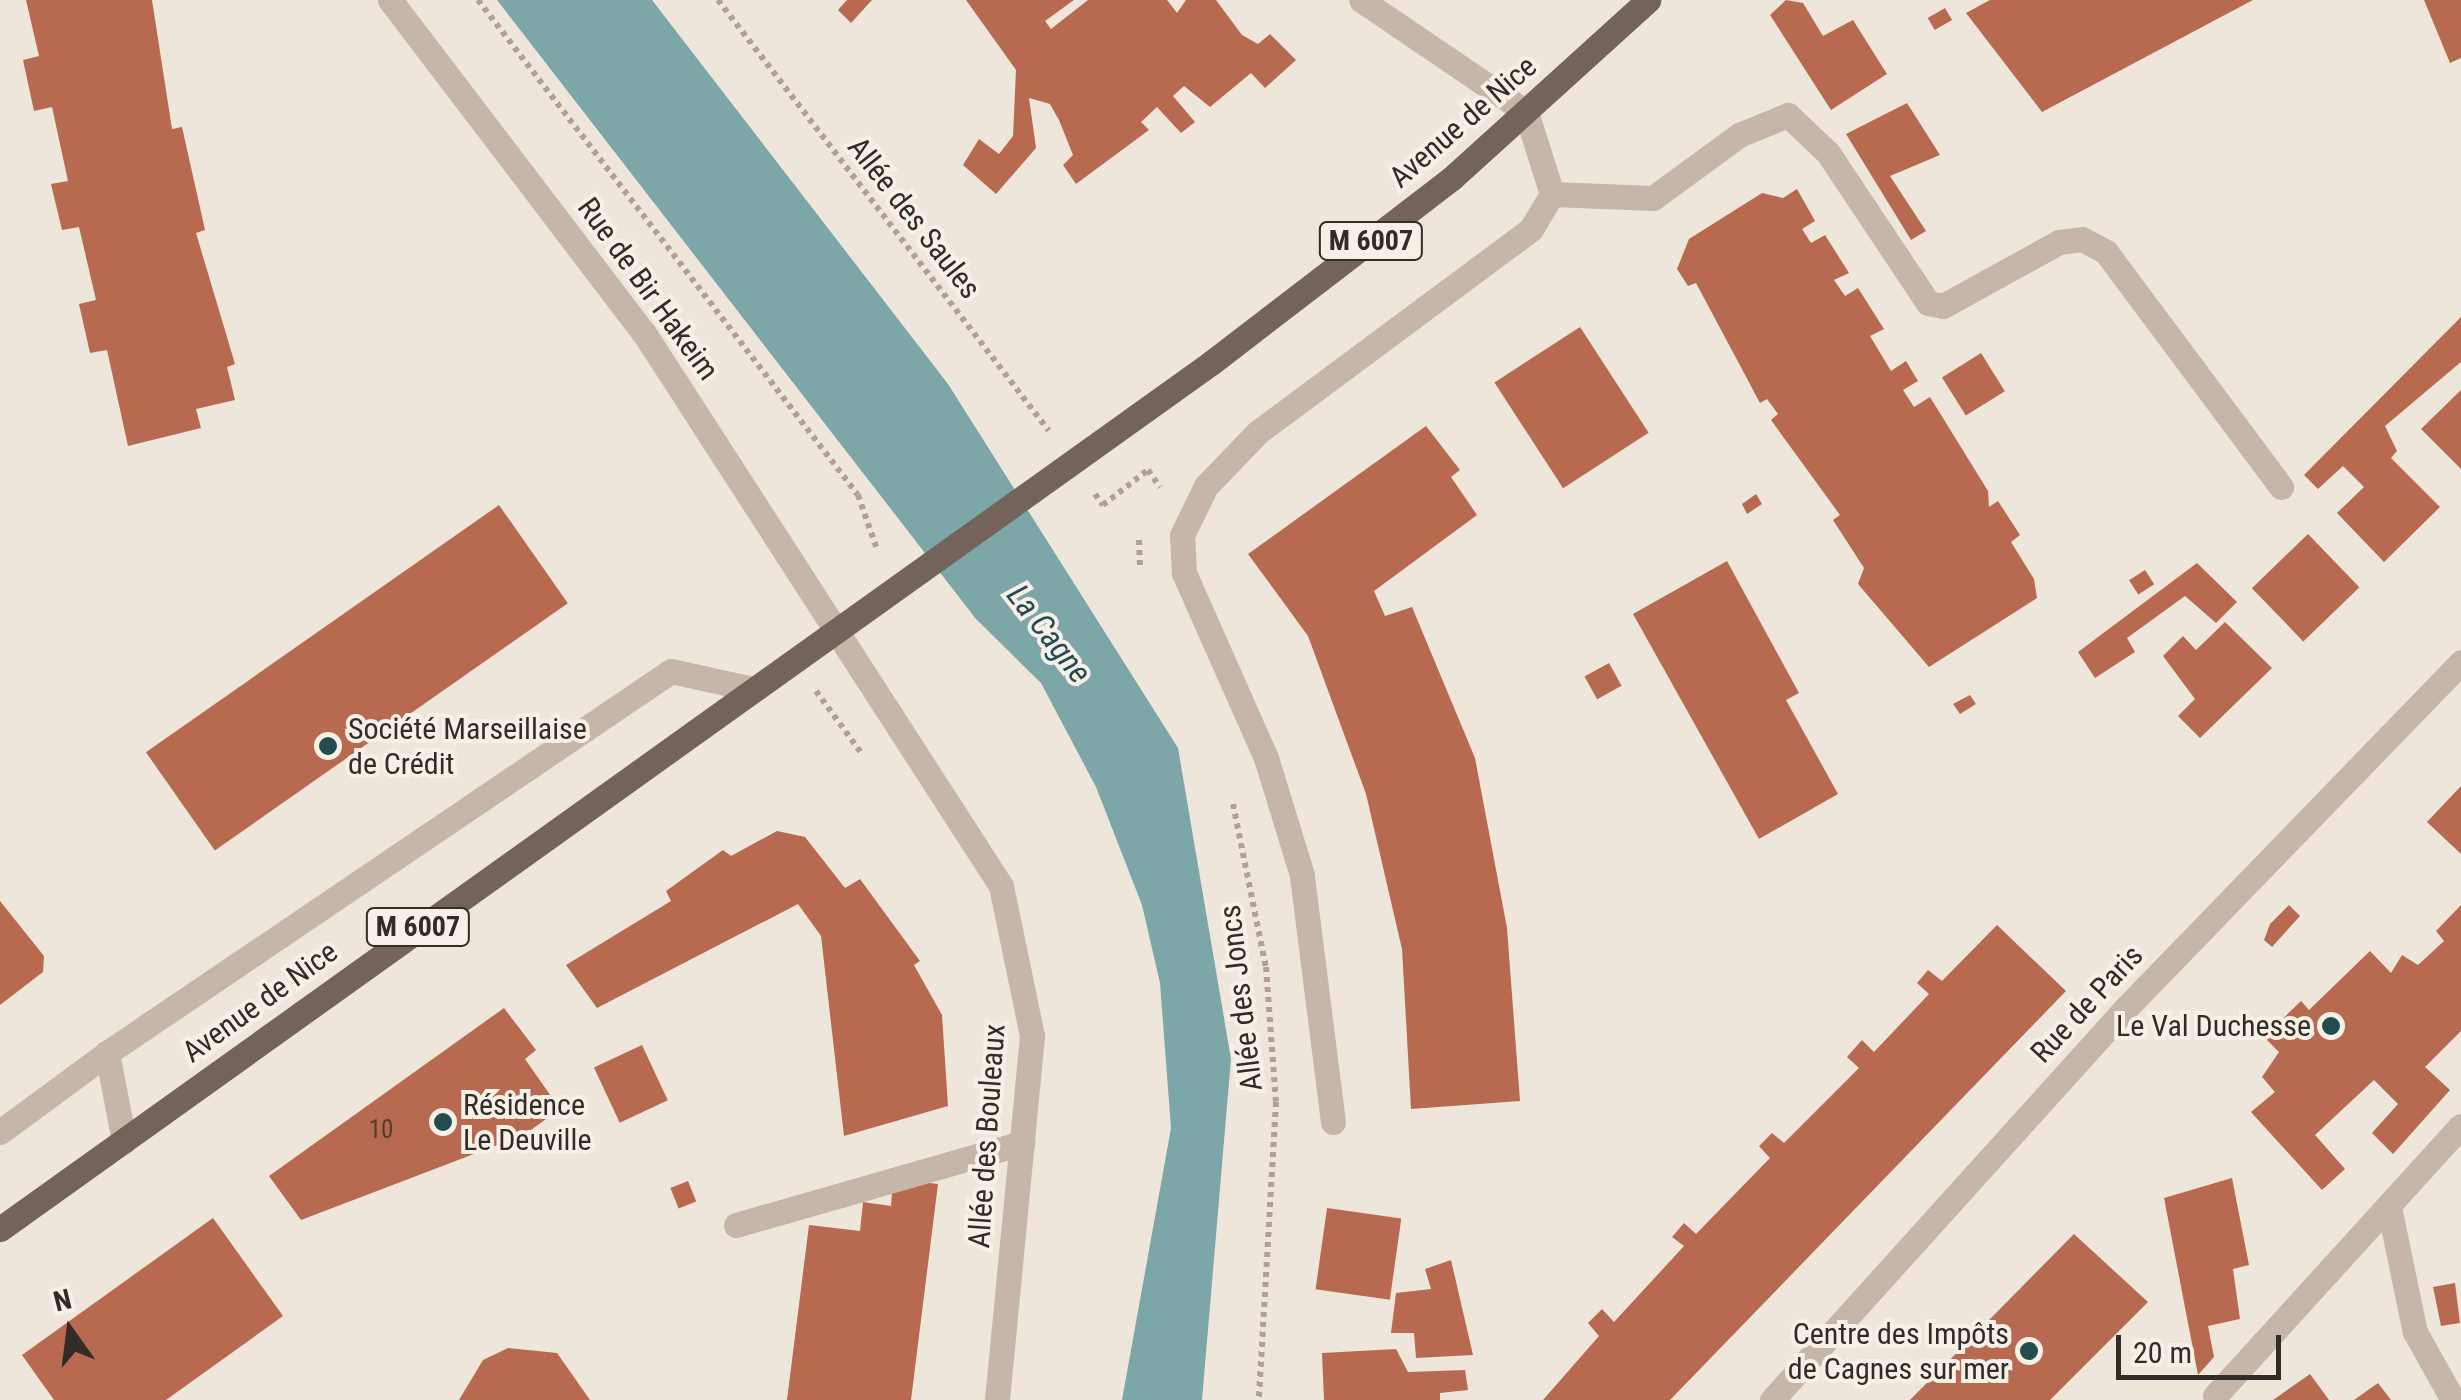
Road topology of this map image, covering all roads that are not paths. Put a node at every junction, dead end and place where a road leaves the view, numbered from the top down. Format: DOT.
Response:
graph roads {
  1 [pos="390,0"];
  2 [pos="1361,0"];
  3 [pos="1648,0"];
  4 [pos="1526,112"];
  5 [pos="1552,194"];
  6 [pos="2281,487"];
  7 [pos="837,628"];
  8 [pos="2461,662"];
  9 [pos="748,688"];
  10 [pos="108,1053"];
  11 [pos="1333,1122"];
  12 [pos="2461,1126"];
  13 [pos="0,1132"];
  14 [pos="124,1141"];
  15 [pos="1022,1142"];
  16 [pos="2390,1207"];
  17 [pos="736,1226"];
  18 [pos="0,1229"];
  19 [pos="2215,1396"];
  20 [pos="997,1400"];
  21 [pos="1772,1400"];
  22 [pos="2453,1400"];
  1 -- 7 [label="street, Rue de Bir Hakeim"];
  2 -- 4 [label="street"];
  3 -- 4 [label="main road, Avenue de Nice / M 6007"];
  4 -- 5 [label="street"];
  4 -- 7 [label="main road, Avenue de Nice / M 6007"];
  5 -- 6 [label="street"];
  5 -- 11 [label="street"];
  7 -- 9 [label="main road, Avenue de Nice / M 6007"];
  7 -- 15 [label="street, Allée des Bouleaux"];
  8 -- 21 [label="street, Rue de Paris"];
  9 -- 10 [label="street"];
  9 -- 14 [label="main road, Avenue de Nice / M 6007"];
  10 -- 13 [label="street"];
  10 -- 14 [label="street"];
  12 -- 16 [label="street"];
  14 -- 18 [label="main road, Avenue de Nice / M 6007"];
  15 -- 17 [label="street"];
  15 -- 20 [label="street, Allée des Bouleaux"];
  16 -- 19 [label="street"];
  16 -- 22 [label="street"];
}
